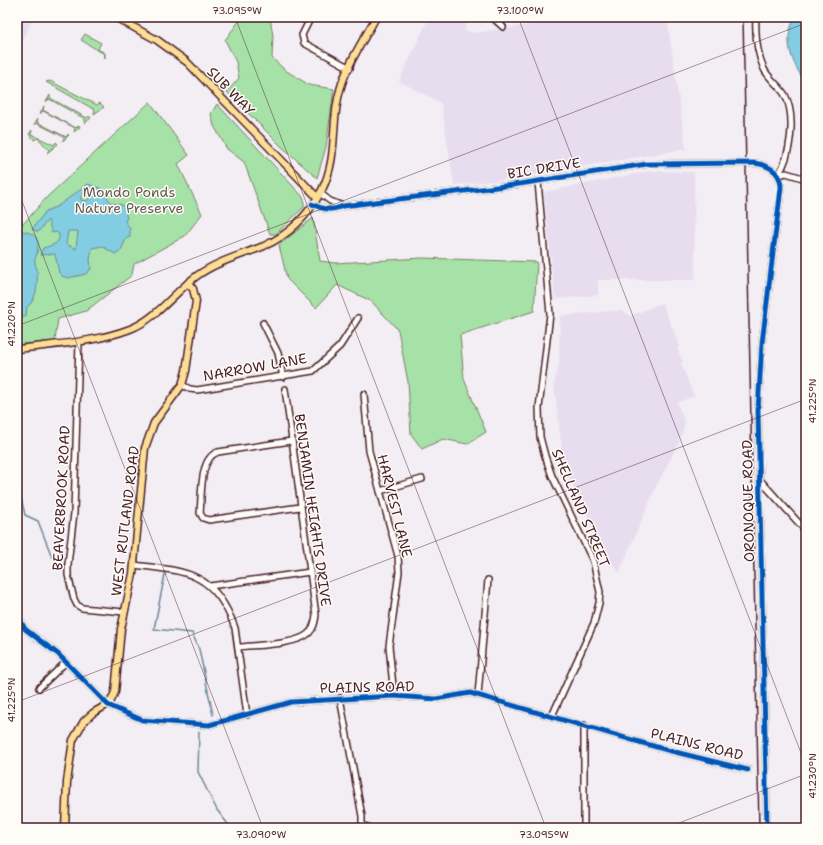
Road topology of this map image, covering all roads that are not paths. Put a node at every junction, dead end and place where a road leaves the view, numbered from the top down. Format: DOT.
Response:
graph roads {
  1 [pos="115,17"];
  2 [pos="311,17"];
  3 [pos="376,17"];
  4 [pos="492,17"];
  5 [pos="756,17"];
  6 [pos="502,27"];
  7 [pos="350,68"];
  8 [pos="778,175"];
  9 [pos="806,179"];
  10 [pos="538,182"];
  11 [pos="318,195"];
  12 [pos="312,204"];
  13 [pos="343,206"];
  14 [pos="188,283"];
  15 [pos="358,318"];
  16 [pos="263,323"];
  17 [pos="79,342"];
  18 [pos="17,349"];
  19 [pos="283,377"];
  20 [pos="182,386"];
  21 [pos="285,389"];
  22 [pos="364,394"];
  23 [pos="291,441"];
  24 [pos="422,479"];
  25 [pos="761,481"];
  26 [pos="380,491"];
  27 [pos="300,507"];
  28 [pos="806,532"];
  29 [pos="134,565"];
  30 [pos="310,572"];
  31 [pos="488,580"];
  32 [pos="210,586"];
  33 [pos="124,612"];
  34 [pos="17,614"];
  35 [pos="19,622"];
  36 [pos="238,647"];
  37 [pos="66,662"];
  38 [pos="39,688"];
  39 [pos="478,695"];
  40 [pos="394,696"];
  41 [pos="340,698"];
  42 [pos="108,705"];
  43 [pos="247,715"];
  44 [pos="552,716"];
  45 [pos="584,725"];
  46 [pos="748,770"];
  47 [pos="363,826"];
  48 [pos="65,828"];
  49 [pos="369,828"];
  50 [pos="584,828"];
  51 [pos="767,828"];
  1 -- 11 [label="main road, SUB WAY"];
  2 -- 7 [label="street"];
  3 -- 7 [label="main road"];
  4 -- 6 [label="street"];
  5 -- 8 [label="street"];
  7 -- 11 [label="main road"];
  8 -- 9 [label="street"];
  8 -- 10 [label="street, BIC DRIVE"];
  8 -- 25 [label="street, ORONOQUE ROAD"];
  10 -- 13 [label="street, BIC DRIVE"];
  10 -- 44 [label="street, SHELLAND STREET"];
  11 -- 12 [label="main road"];
  11 -- 13 [label="street"];
  12 -- 13 [label="street, BIC DRIVE"];
  12 -- 14 [label="main road"];
  14 -- 17 [label="main road"];
  14 -- 20 [label="main road, WEST RUTLAND ROAD"];
  15 -- 19 [label="street, NARROW LANE"];
  16 -- 19 [label="street"];
  17 -- 18 [label="main road"];
  17 -- 33 [label="street, BEAVERBROOK ROAD"];
  19 -- 20 [label="street, NARROW LANE"];
  20 -- 29 [label="main road, WEST RUTLAND ROAD"];
  21 -- 23 [label="street, BENJAMIN HEIGHTS DRIVE"];
  22 -- 26 [label="street, HARVEST LANE"];
  23 -- 27 [label="street, BENJAMIN HEIGHTS DRIVE"];
  23 -- 27 [label="street"];
  24 -- 26 [label="street"];
  25 -- 28 [label="street"];
  25 -- 51 [label="street, ORONOQUE ROAD"];
  26 -- 40 [label="street, HARVEST LANE"];
  27 -- 30 [label="street, BENJAMIN HEIGHTS DRIVE"];
  29 -- 32 [label="street"];
  29 -- 33 [label="main road, WEST RUTLAND ROAD"];
  30 -- 32 [label="street"];
  30 -- 36 [label="street, BENJAMIN HEIGHTS DRIVE"];
  31 -- 39 [label="street"];
  32 -- 36 [label="street"];
  33 -- 42 [label="main road, WEST RUTLAND ROAD"];
  34 -- 35 [label="street"];
  35 -- 37 [label="street, PLAINS ROAD"];
  36 -- 43 [label="street"];
  37 -- 38 [label="street"];
  37 -- 42 [label="street, PLAINS ROAD"];
  39 -- 40 [label="street, PLAINS ROAD"];
  39 -- 44 [label="street, PLAINS ROAD"];
  40 -- 41 [label="street, PLAINS ROAD"];
  41 -- 43 [label="street, PLAINS ROAD"];
  41 -- 47 [label="street"];
  42 -- 43 [label="street, PLAINS ROAD"];
  42 -- 48 [label="main road"];
  44 -- 45 [label="street, PLAINS ROAD"];
  45 -- 46 [label="street, PLAINS ROAD"];
  45 -- 50 [label="street"];
  47 -- 49 [label="street"];
}
